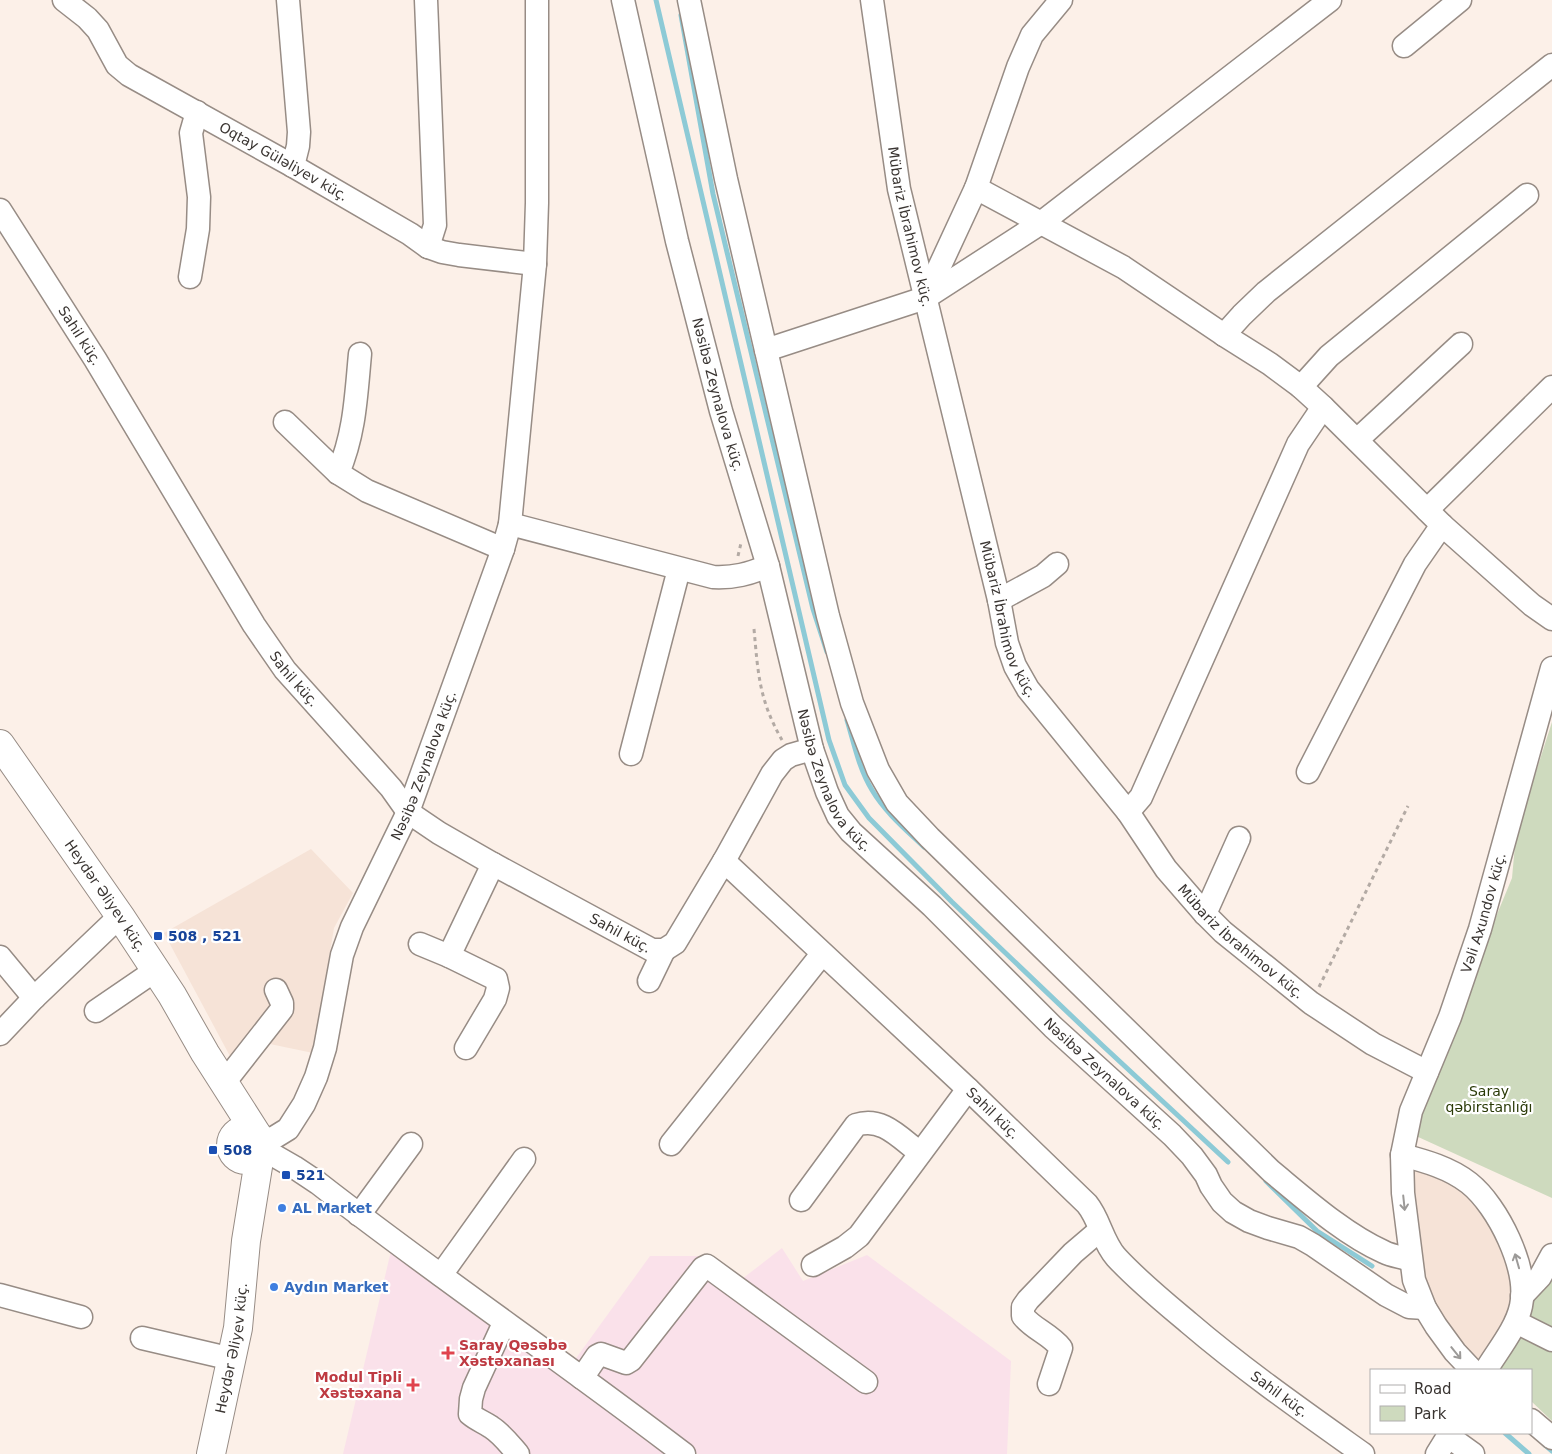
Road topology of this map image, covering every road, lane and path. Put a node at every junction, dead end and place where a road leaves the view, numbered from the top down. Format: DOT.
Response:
graph roads {
  1 [pos="64,0"];
  2 [pos="288,0"];
  3 [pos="426,0"];
  4 [pos="537,0"];
  5 [pos="623,0"];
  6 [pos="689,0"];
  7 [pos="872,0"];
  8 [pos="1061,0"];
  9 [pos="1330,0"];
  10 [pos="1460,0"];
  11 [pos="1404,46"];
  12 [pos="1552,65"];
  13 [pos="197,112"];
  14 [pos="293,166"];
  15 [pos="976,188"];
  16 [pos="1527,195"];
  17 [pos="0,210"];
  18 [pos="1041,223"];
  19 [pos="428,247"];
  20 [pos="535,264"];
  21 [pos="190,276"];
  22 [pos="926,298"];
  23 [pos="1224,335"];
  24 [pos="1461,344"];
  25 [pos="766,350"];
  26 [pos="360,354"];
  27 [pos="1300,387"];
  28 [pos="1552,387"];
  29 [pos="1322,407"];
  30 [pos="285,422"];
  31 [pos="1357,440"];
  32 [pos="338,473"];
  33 [pos="1434,517"];
  34 [pos="510,524"];
  35 [pos="503,549"];
  36 [pos="1057,564"];
  37 [pos="768,566"];
  38 [pos="679,569"];
  39 [pos="999,600"];
  40 [pos="1552,619"];
  41 [pos="754,628"];
  42 [pos="1552,668"];
  43 [pos="0,744"];
  44 [pos="812,749"];
  45 [pos="631,754"];
  46 [pos="791,755"];
  47 [pos="1308,772"];
  48 [pos="1408,806"];
  49 [pos="408,812"];
  50 [pos="1128,812"];
  51 [pos="1239,838"];
  52 [pos="724,861"];
  53 [pos="493,864"];
  54 [pos="1205,914"];
  55 [pos="120,916"];
  56 [pos="420,944"];
  57 [pos="664,950"];
  58 [pos="822,954"];
  59 [pos="449,956"];
  60 [pos="0,957"];
  61 [pos="156,970"];
  62 [pos="649,981"];
  63 [pos="276,990"];
  64 [pos="34,998"];
  65 [pos="1311,1003"];
  66 [pos="96,1011"];
  67 [pos="0,1034"];
  68 [pos="466,1048"];
  69 [pos="205,1053"];
  70 [pos="1427,1072"];
  71 [pos="224,1083"];
  72 [pos="968,1089"];
  73 [pos="260,1142"];
  74 [pos="411,1144"];
  75 [pos="670,1144"];
  76 [pos="231,1149"];
  77 [pos="920,1153"];
  78 [pos="1402,1155"];
  79 [pos="524,1159"];
  80 [pos="801,1200"];
  81 [pos="359,1215"];
  82 [pos="1100,1230"];
  83 [pos="246,1241"];
  84 [pos="1552,1255"];
  85 [pos="1410,1260"];
  86 [pos="813,1265"];
  87 [pos="441,1275"];
  88 [pos="0,1295"];
  89 [pos="1522,1296"];
  90 [pos="1425,1308"];
  91 [pos="81,1317"];
  92 [pos="1516,1322"];
  93 [pos="504,1323"];
  94 [pos="142,1338"];
  95 [pos="1552,1340"];
  96 [pos="232,1359"];
  97 [pos="1471,1369"];
  98 [pos="1487,1369"];
  99 [pos="582,1378"];
  100 [pos="866,1382"];
  101 [pos="1049,1384"];
  102 [pos="1532,1421"];
  103 [pos="1552,1438"];
  104 [pos="1445,1441"];
  105 [pos="211,1454"];
  106 [pos="518,1454"];
  107 [pos="684,1454"];
  108 [pos="1362,1454"];
  109 [pos="1473,1454"];
  1 -- 13 [label="street, Oqtay Güləliyev küç."];
  2 -- 14 [label="street"];
  3 -- 19 [label="street"];
  4 -- 20 [label="street, Nəsibə Zeynalova küç."];
  5 -- 37 [label="street, Nəsibə Zeynalova küç."];
  6 -- 25 [label="street"];
  7 -- 22 [label="street, Mübariz İbrahimov küç."];
  8 -- 15 [label="street"];
  9 -- 18 [label="street"];
  10 -- 11 [label="street"];
  12 -- 23 [label="street"];
  13 -- 14 [label="street, Oqtay Güləliyev küç."];
  13 -- 21 [label="street"];
  14 -- 19 [label="street, Oqtay Güləliyev küç."];
  15 -- 18 [label="street"];
  15 -- 22 [label="street"];
  16 -- 27 [label="street"];
  17 -- 49 [label="street, Sahil küç."];
  18 -- 22 [label="street"];
  18 -- 23 [label="street"];
  19 -- 20 [label="street, Oqtay Güləliyev küç."];
  20 -- 34 [label="street, Nəsibə Zeynalova küç."];
  22 -- 25 [label="street"];
  22 -- 39 [label="street, Mübariz İbrahimov küç."];
  23 -- 27 [label="street"];
  24 -- 31 [label="street"];
  25 -- 85 [label="street"];
  26 -- 32 [label="street"];
  27 -- 29 [label="street"];
  28 -- 33 [label="street"];
  29 -- 31 [label="street"];
  29 -- 50 [label="street"];
  30 -- 32 [label="street"];
  31 -- 33 [label="street"];
  32 -- 35 [label="street"];
  33 -- 40 [label="street"];
  33 -- 47 [label="street"];
  34 -- 35 [label="street, Nəsibə Zeynalova küç."];
  34 -- 38 [label="street"];
  35 -- 49 [label="street, Nəsibə Zeynalova küç."];
  36 -- 39 [label="street"];
  37 -- 38 [label="street"];
  37 -- 44 [label="street, Nəsibə Zeynalova küç."];
  38 -- 45 [label="street"];
  39 -- 50 [label="street, Mübariz İbrahimov küç."];
  41 -- 46 [label="path"];
  42 -- 70 [label="street, Vəli Axundov küç."];
  43 -- 55 [label="main road, Heydər Əliyev küç."];
  44 -- 46 [label="street"];
  44 -- 90 [label="street, Nəsibə Zeynalova küç."];
  46 -- 52 [label="street"];
  48 -- 65 [label="path"];
  49 -- 53 [label="street, Sahil küç."];
  49 -- 73 [label="street, Nəsibə Zeynalova küç."];
  50 -- 54 [label="street, Mübariz İbrahimov küç."];
  51 -- 54 [label="street"];
  52 -- 57 [label="street, Sahil küç."];
  52 -- 58 [label="street, Sahil küç."];
  53 -- 57 [label="street, Sahil küç."];
  53 -- 59 [label="street"];
  54 -- 65 [label="street, Mübariz İbrahimov küç."];
  55 -- 61 [label="main road, Heydər Əliyev küç."];
  55 -- 64 [label="street"];
  56 -- 59 [label="street"];
  57 -- 62 [label="street"];
  58 -- 72 [label="street, Sahil küç."];
  58 -- 75 [label="street"];
  59 -- 68 [label="street"];
  60 -- 64 [label="street"];
  61 -- 66 [label="street"];
  61 -- 69 [label="main road, Heydər Əliyev küç."];
  63 -- 71 [label="street"];
  64 -- 67 [label="street"];
  65 -- 70 [label="street, Mübariz İbrahimov küç."];
  69 -- 71 [label="main road"];
  69 -- 76 [label="main road"];
  70 -- 78 [label="street, Vəli Axundov küç."];
  71 -- 73 [label="main road"];
  72 -- 77 [label="street"];
  72 -- 82 [label="street, Sahil küç."];
  73 -- 76 [label="main road"];
  73 -- 81 [label="street"];
  73 -- 83 [label="main road"];
  74 -- 81 [label="street"];
  76 -- 83 [label="main road"];
  77 -- 80 [label="street"];
  77 -- 86 [label="street"];
  78 -- 85 [label="street, Vəli Axundov küç., one-way"];
  89 -- 78 [label="street, one-way"];
  79 -- 87 [label="street"];
  81 -- 87 [label="street"];
  82 -- 101 [label="street"];
  82 -- 108 [label="street, Sahil küç."];
  83 -- 96 [label="main road, Heydər Əliyev küç."];
  84 -- 89 [label="street"];
  85 -- 90 [label="street, Vəli Axundov küç."];
  87 -- 93 [label="street"];
  88 -- 91 [label="street"];
  89 -- 92 [label="street"];
  90 -- 97 [label="street, Vəli Axundov küç., one-way"];
  92 -- 95 [label="street"];
  92 -- 98 [label="street"];
  93 -- 99 [label="street"];
  93 -- 106 [label="street"];
  94 -- 96 [label="street"];
  96 -- 105 [label="main road, Heydər Əliyev küç."];
  99 -- 100 [label="street"];
  99 -- 107 [label="street"];
  102 -- 103 [label="street"];
  104 -- 109 [label="street"];
}
